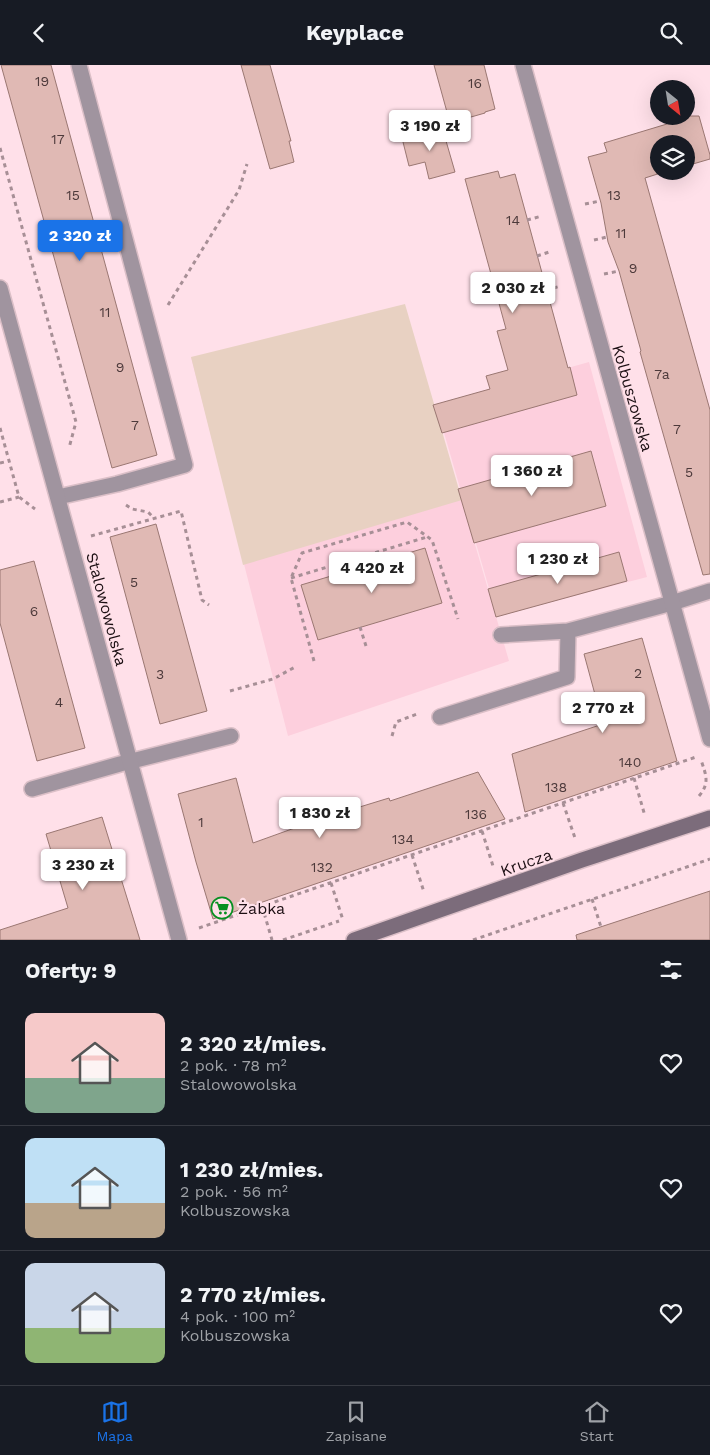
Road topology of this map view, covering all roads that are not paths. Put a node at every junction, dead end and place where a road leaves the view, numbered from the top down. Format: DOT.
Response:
graph roads {
  1 [pos="79,65"];
  2 [pos="523,65"];
  3 [pos="0,288"];
  4 [pos="58,497"];
  5 [pos="710,591"];
  6 [pos="672,603"];
  7 [pos="568,631"];
  8 [pos="501,635"];
  9 [pos="440,717"];
  10 [pos="231,736"];
  11 [pos="710,739"];
  12 [pos="130,761"];
  13 [pos="32,789"];
  14 [pos="710,818"];
  15 [pos="179,940"];
  16 [pos="354,940"];
  1 -- 4 [label="street"];
  2 -- 6 [label="street, Kolbuszowska"];
  3 -- 4 [label="street, Stalowowolska"];
  4 -- 12 [label="street, Stalowowolska"];
  5 -- 6 [label="street"];
  6 -- 7 [label="street"];
  6 -- 11 [label="street, Kolbuszowska"];
  7 -- 8 [label="street"];
  7 -- 9 [label="street"];
  10 -- 12 [label="street"];
  12 -- 13 [label="street"];
  12 -- 15 [label="street, Stalowowolska"];
  14 -- 16 [label="street, Krucza"];
}
